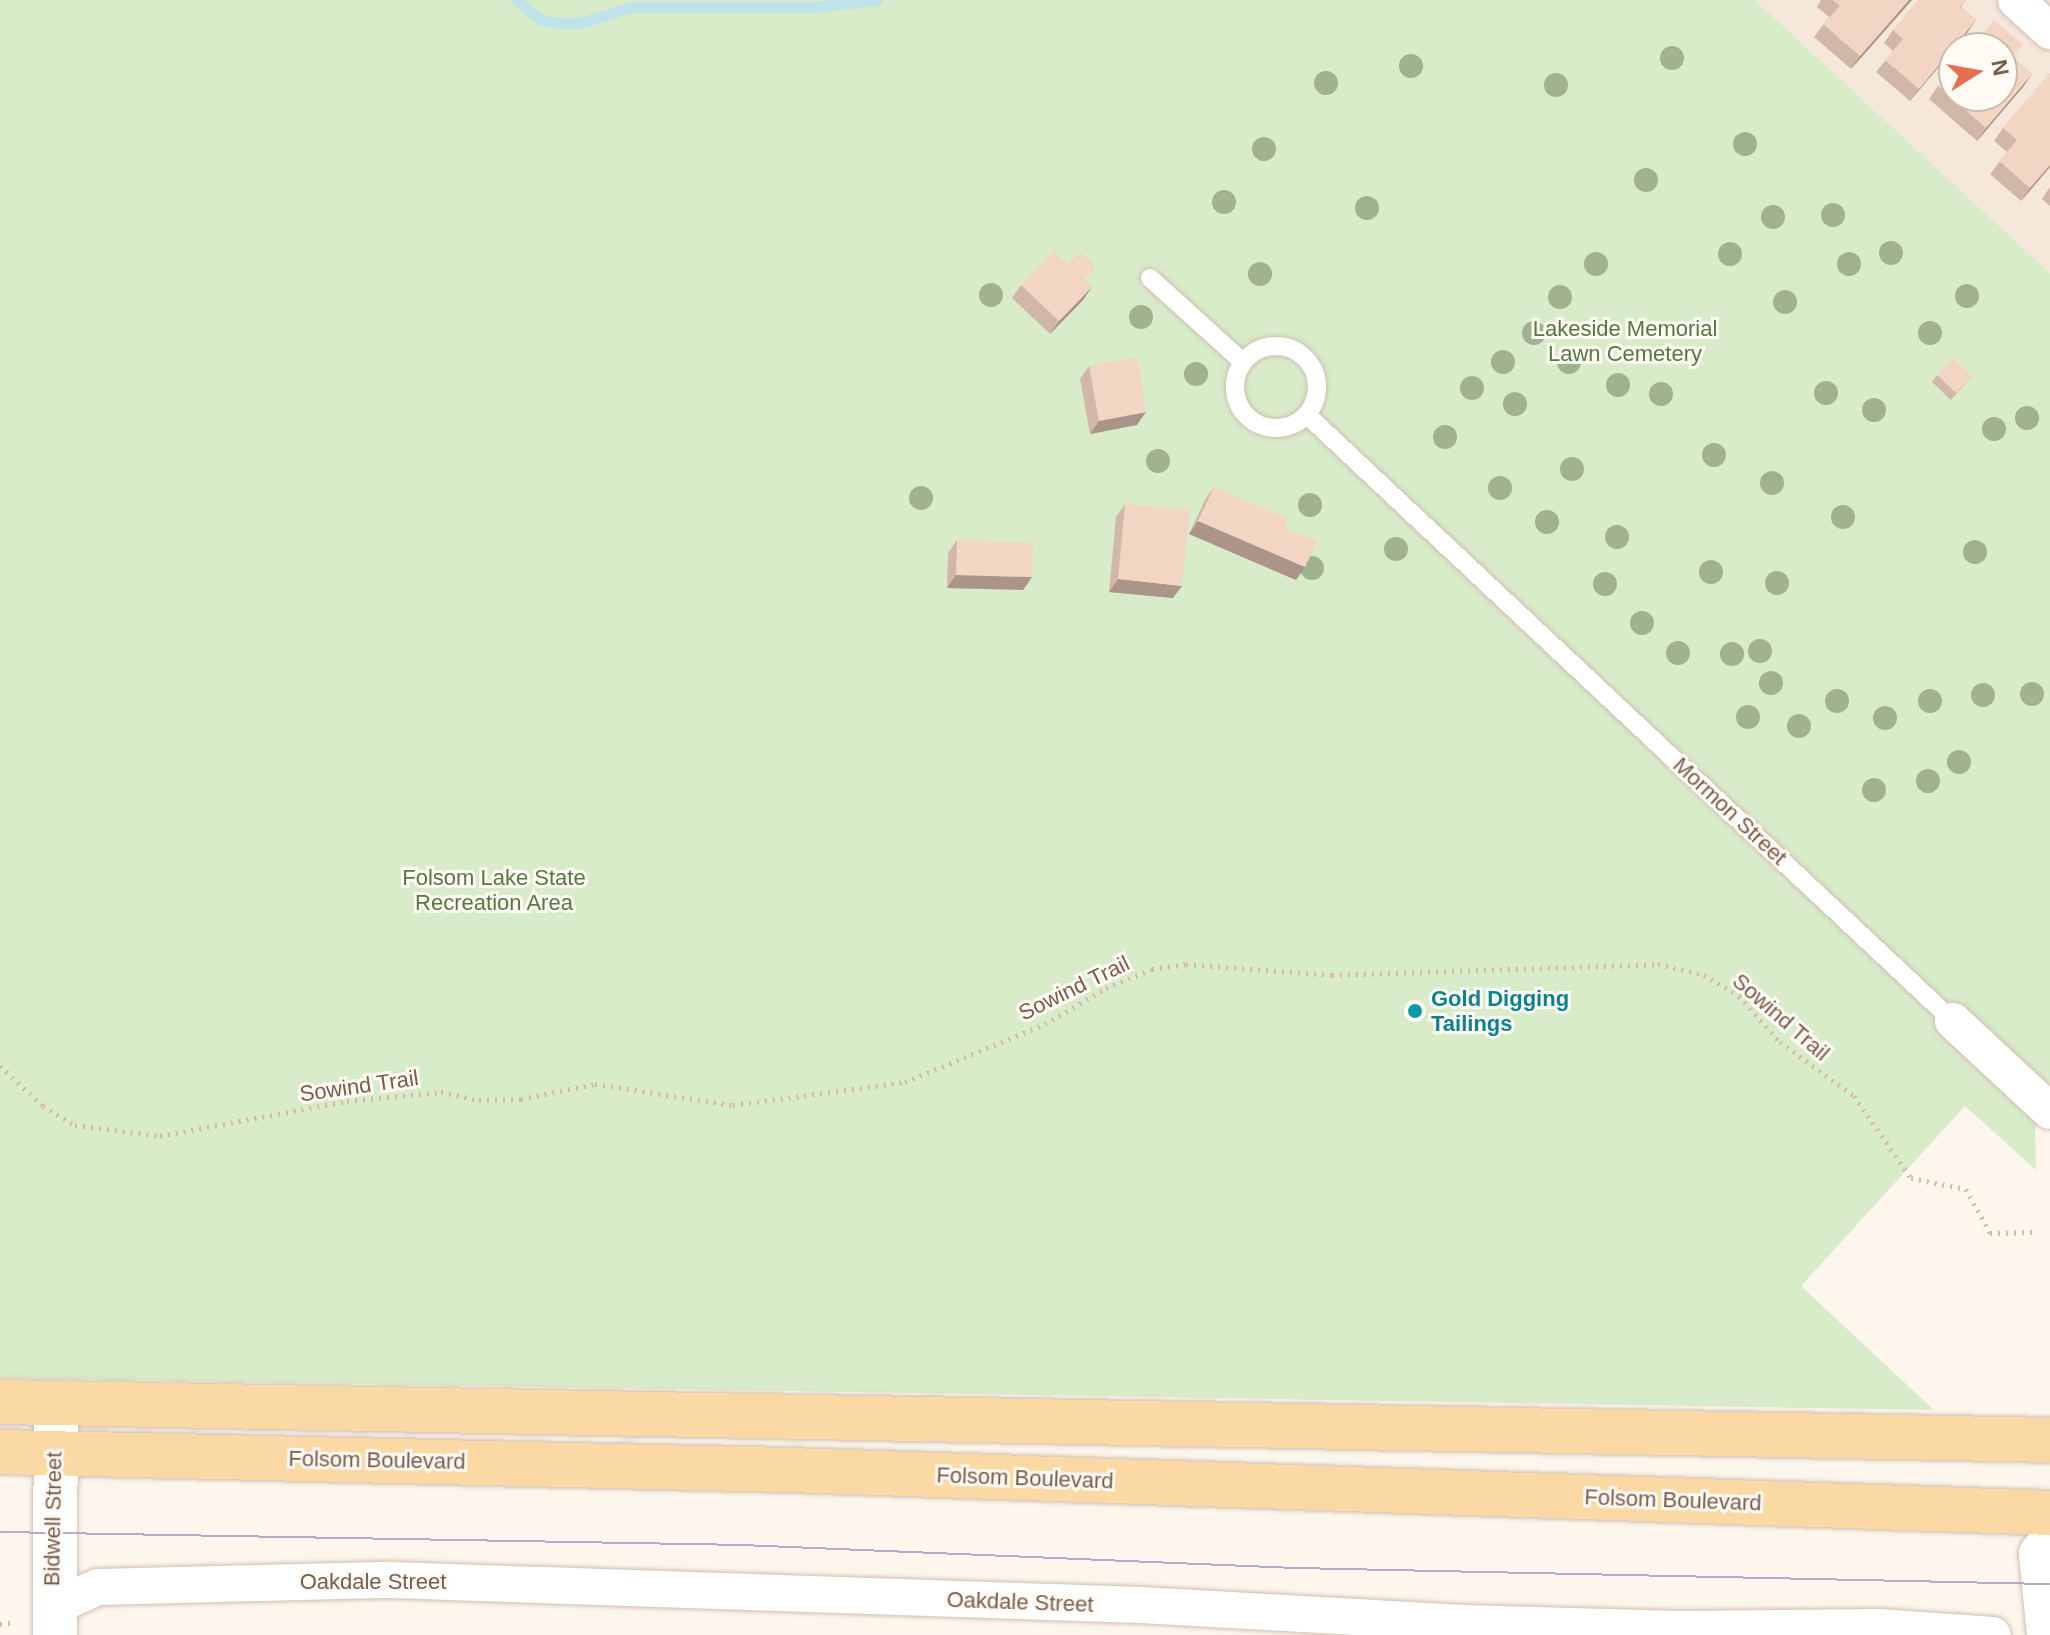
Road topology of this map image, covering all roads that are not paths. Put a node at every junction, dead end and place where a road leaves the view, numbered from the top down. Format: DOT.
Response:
graph roads {
  1 [pos="2016,0"];
  2 [pos="2050,31"];
  3 [pos="1150,278"];
  4 [pos="1243,362"];
  5 [pos="1307,415"];
  6 [pos="1953,1021"];
  7 [pos="2050,1111"];
  8 [pos="0,1402"];
  9 [pos="56,1404"];
  10 [pos="2050,1440"];
  11 [pos="0,1452"];
  12 [pos="54,1453"];
  13 [pos="2050,1513"];
  14 [pos="2050,1544"];
  15 [pos="53,1622"];
  16 [pos="1461,1629"];
  17 [pos="1989,1634"];
  18 [pos="2049,1635"];
  1 -- 2 [label="street"];
  3 -- 4 [label="lane"];
  4 -- 5 [label="lane"];
  4 -- 5 [label="lane"];
  5 -- 6 [label="lane, Mormon Street"];
  6 -- 7 [label="street, Mormon Street"];
  8 -- 9 [label="main road"];
  9 -- 10 [label="main road"];
  9 -- 12 [label="street, Bidwell Street"];
  11 -- 12 [label="main road, Folsom Boulevard"];
  12 -- 13 [label="main road, Folsom Boulevard"];
  12 -- 15 [label="street, Bidwell Street"];
  14 -- 18 [label="street"];
  15 -- 16 [label="street, Oakdale Street"];
  16 -- 17 [label="street, Oakdale Street"];
}
